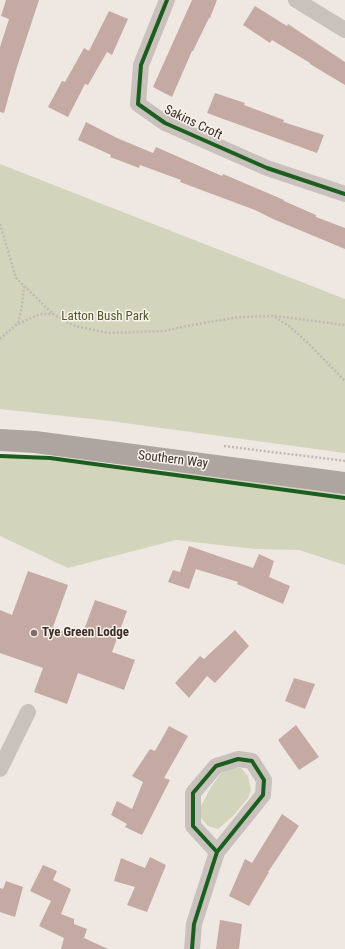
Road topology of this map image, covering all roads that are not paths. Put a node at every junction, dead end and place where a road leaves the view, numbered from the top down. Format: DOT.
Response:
graph roads {
  1 [pos="166,0"];
  2 [pos="296,0"];
  3 [pos="345,30"];
  4 [pos="345,194"];
  5 [pos="0,440"];
  6 [pos="345,483"];
  7 [pos="28,712"];
  8 [pos="0,769"];
  9 [pos="217,852"];
  10 [pos="192,949"];
  1 -- 4 [label="street, Sakins Croft"];
  2 -- 3 [label="street"];
  5 -- 6 [label="main road, Southern Way"];
  7 -- 8 [label="street"];
  9 -- 9 [label="street"];
  9 -- 10 [label="street"];
}
